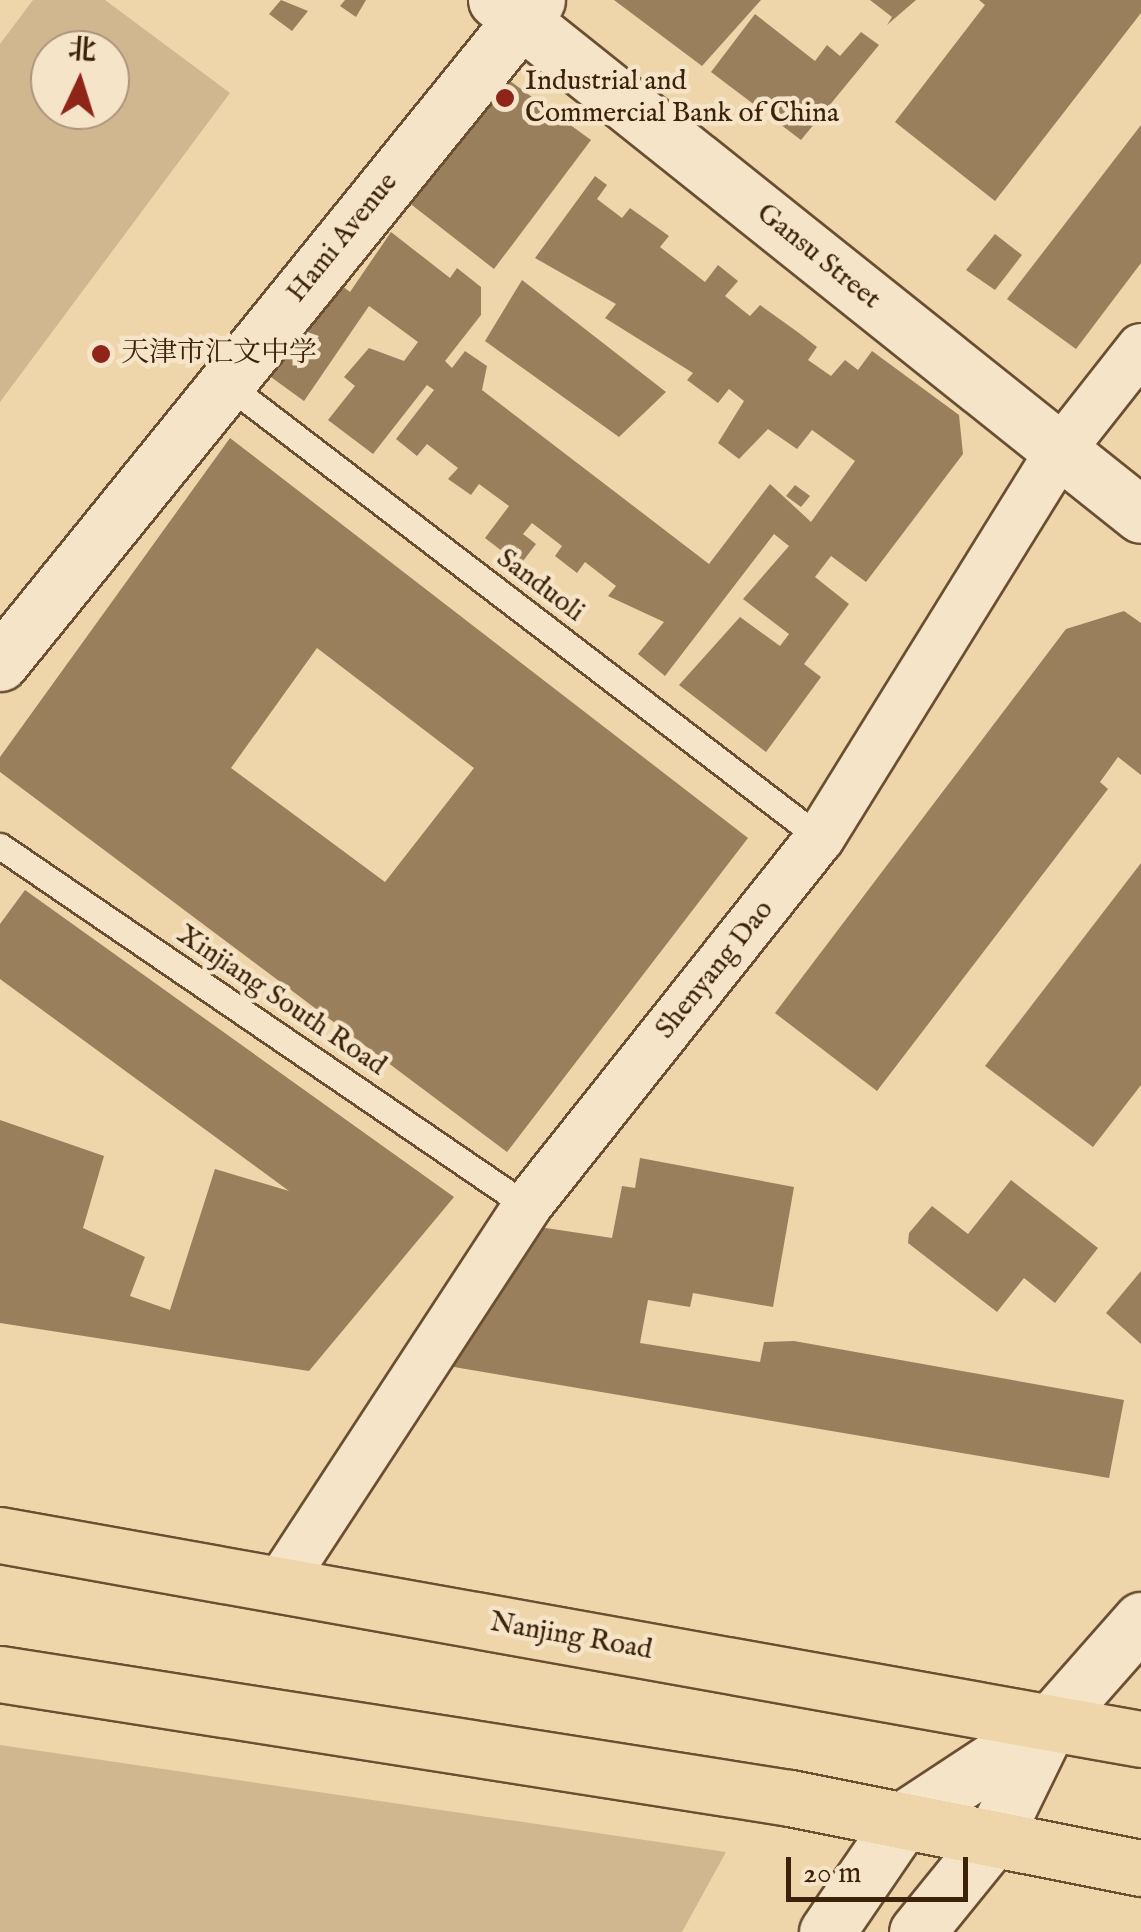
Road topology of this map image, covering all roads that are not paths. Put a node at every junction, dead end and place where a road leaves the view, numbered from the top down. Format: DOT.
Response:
graph roads {
  1 [pos="518,7"];
  2 [pos="1141,348"];
  3 [pos="224,382"];
  4 [pos="1060,451"];
  5 [pos="1141,515"];
  6 [pos="0,663"];
  7 [pos="820,838"];
  8 [pos="0,846"];
  9 [pos="527,1206"];
  10 [pos="0,1535"];
  11 [pos="278,1587"];
  12 [pos="1141,1620"];
  13 [pos="0,1674"];
  14 [pos="1050,1722"];
  15 [pos="1141,1739"];
  16 [pos="904,1818"];
  17 [pos="994,1837"];
  18 [pos="1141,1868"];
  19 [pos="827,1932"];
  20 [pos="917,1932"];
  1 -- 3 [label="street, Hami Avenue"];
  1 -- 4 [label="street, Gansu Street"];
  2 -- 4 [label="street, Shenyang Dao"];
  3 -- 6 [label="street, Hami Avenue"];
  3 -- 7 [label="lane, Sanduoli"];
  4 -- 5 [label="street, Gansu Street"];
  4 -- 7 [label="street, Shenyang Dao"];
  7 -- 9 [label="street, Shenyang Dao"];
  8 -- 9 [label="lane, Xinjiang South Road"];
  9 -- 11 [label="street, Shenyang Dao"];
  10 -- 11 [label="main road, Nanjing Road"];
  11 -- 14 [label="main road, Nanjing Road"];
  12 -- 14 [label="street"];
  13 -- 16 [label="main road"];
  14 -- 15 [label="main road, Nanjing Road"];
  14 -- 16 [label="street"];
  14 -- 17 [label="street"];
  16 -- 17 [label="main road"];
  16 -- 19 [label="street"];
  17 -- 18 [label="main road"];
  17 -- 20 [label="street"];
}
